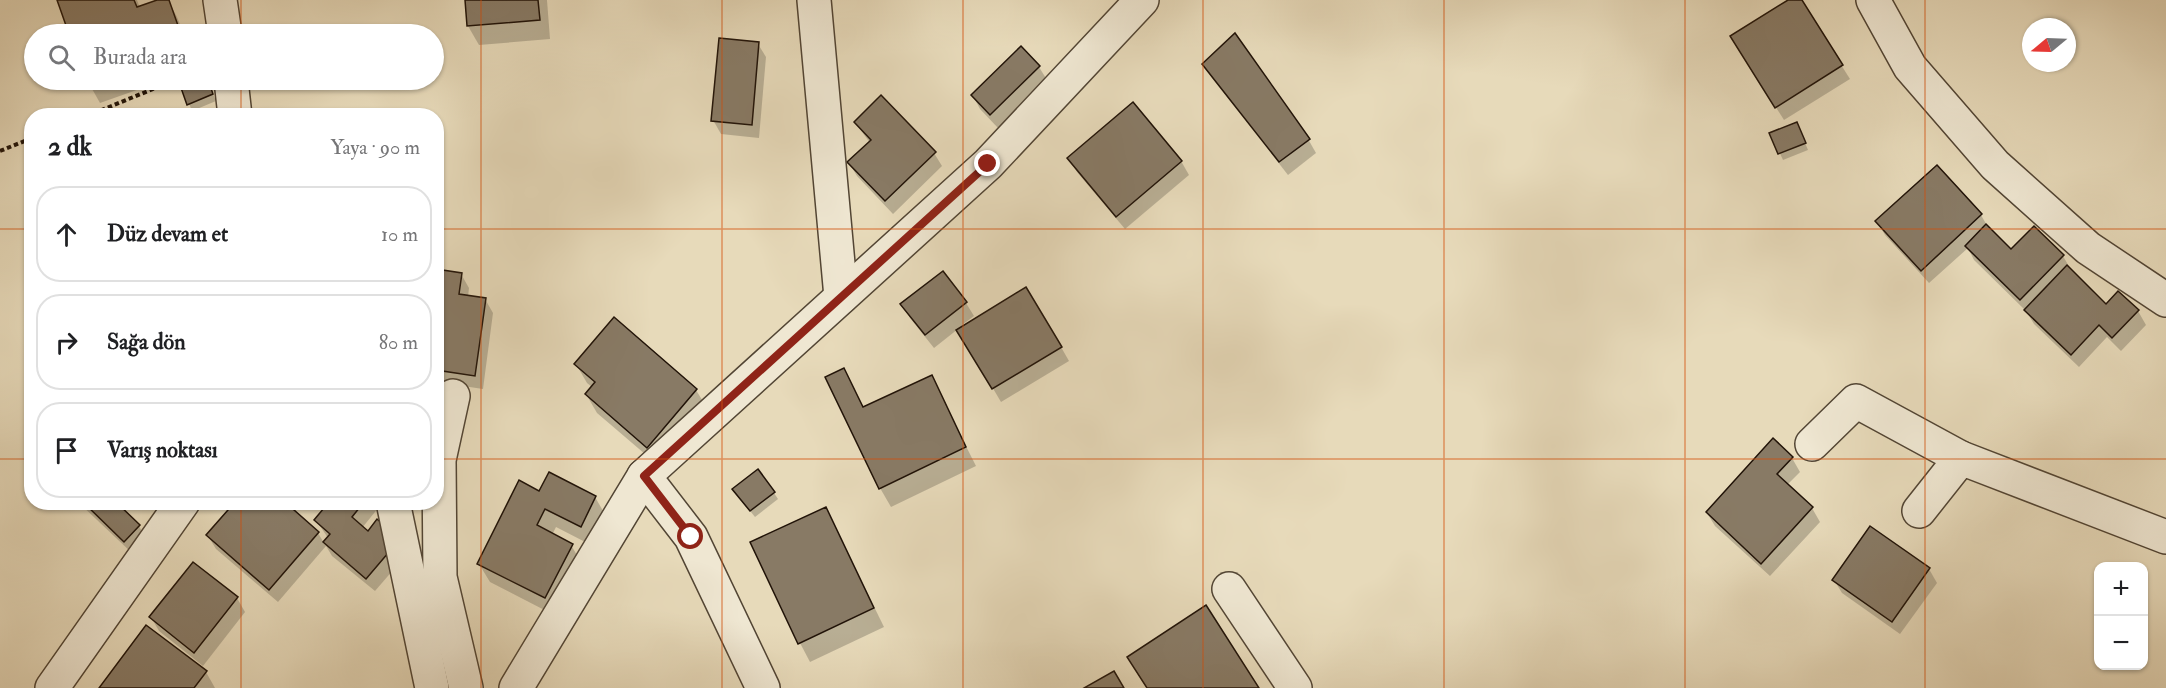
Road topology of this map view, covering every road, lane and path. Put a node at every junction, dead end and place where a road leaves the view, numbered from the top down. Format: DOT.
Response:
graph roads {
  1 [pos="220,0"];
  2 [pos="814,0"];
  3 [pos="1142,0"];
  4 [pos="1873,0"];
  5 [pos="224,24"];
  6 [pos="151,90"];
  7 [pos="232,90"];
  8 [pos="107,108"];
  9 [pos="234,108"];
  10 [pos="24,141"];
  11 [pos="0,151"];
  12 [pos="841,297"];
  13 [pos="2166,300"];
  14 [pos="453,396"];
  15 [pos="444,437"];
  16 [pos="1812,444"];
  17 [pos="1961,458"];
  18 [pos="644,476"];
  19 [pos="177,510"];
  20 [pos="395,510"];
  21 [pos="440,510"];
  22 [pos="1919,511"];
  23 [pos="2166,537"];
  24 [pos="1228,589"];
  25 [pos="52,688"];
  26 [pos="432,688"];
  27 [pos="465,688"];
  28 [pos="516,688"];
  29 [pos="763,688"];
  30 [pos="1295,688"];
  1 -- 5 [label="street"];
  2 -- 12 [label="street"];
  3 -- 12 [label="street"];
  4 -- 13 [label="street"];
  6 -- 8 [label="path"];
  7 -- 9 [label="street"];
  10 -- 11 [label="path"];
  12 -- 18 [label="street"];
  14 -- 15 [label="street"];
  16 -- 17 [label="street"];
  17 -- 22 [label="street"];
  17 -- 23 [label="street"];
  18 -- 28 [label="street"];
  18 -- 29 [label="street"];
  19 -- 25 [label="street"];
  20 -- 26 [label="street"];
  21 -- 27 [label="street"];
  24 -- 30 [label="street"];
}
